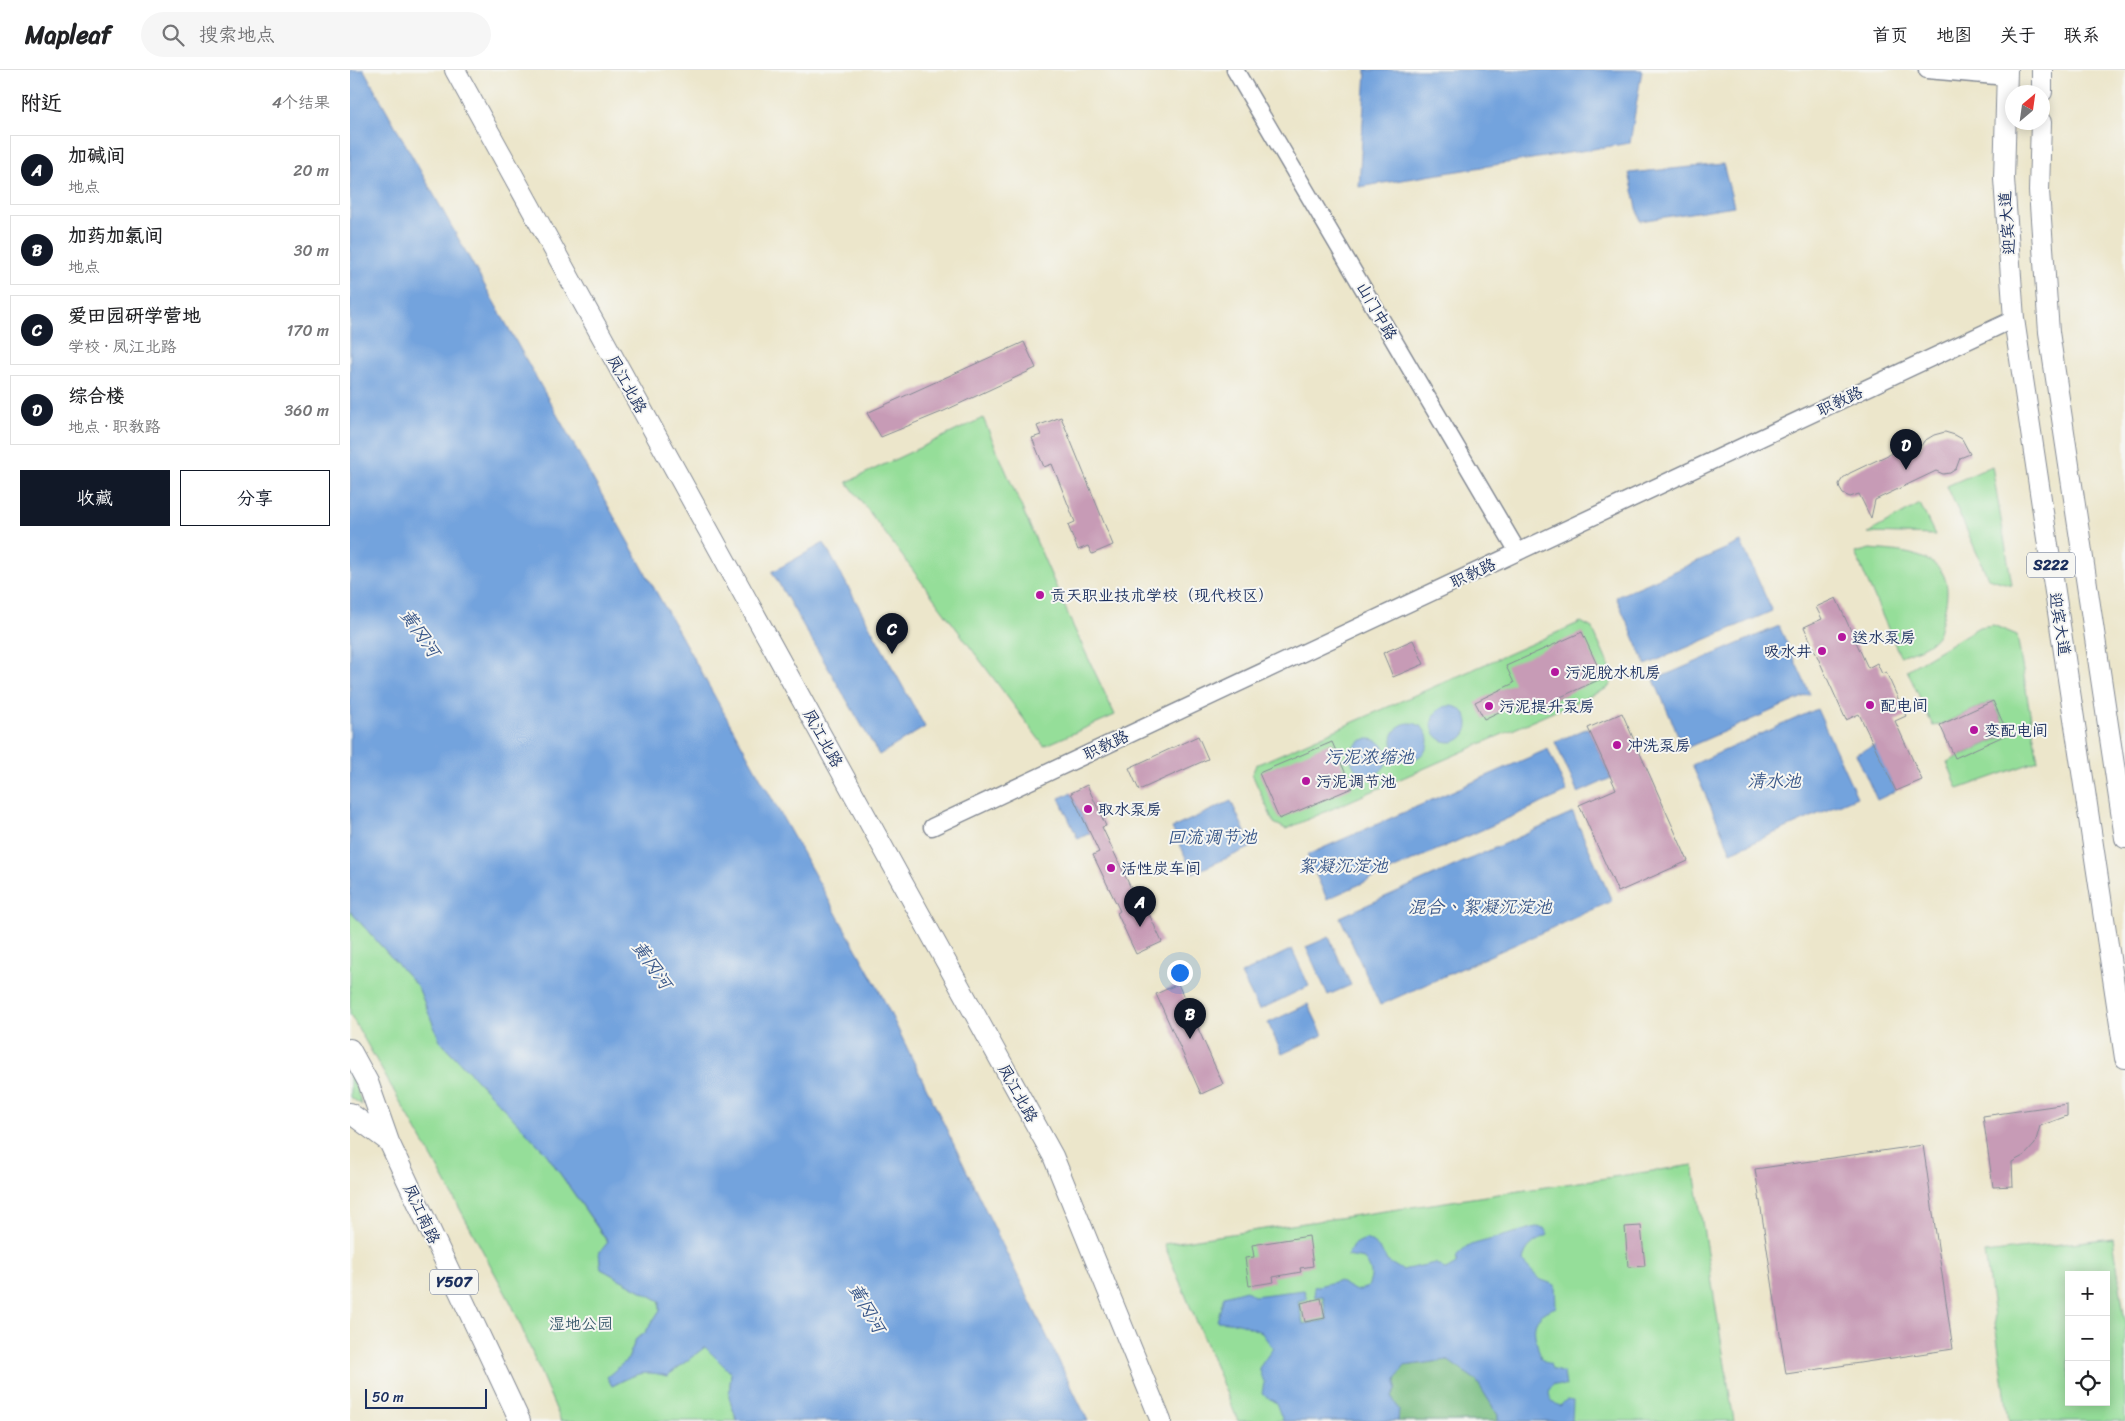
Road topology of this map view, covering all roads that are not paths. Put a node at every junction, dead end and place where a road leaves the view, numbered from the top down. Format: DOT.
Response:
graph roads {
  1 [pos="454,70"];
  2 [pos="1235,70"];
  3 [pos="1927,70"];
  4 [pos="2042,70"];
  5 [pos="2007,74"];
  6 [pos="2042,85"];
  7 [pos="2041,130"];
  8 [pos="2040,206"];
  9 [pos="2006,209"];
  10 [pos="2014,319"];
  11 [pos="1518,552"];
  12 [pos="932,827"];
  13 [pos="2125,838"];
  14 [pos="350,1049"];
  15 [pos="2125,1058"];
  16 [pos="350,1113"];
  17 [pos="388,1142"];
  18 [pos="520,1421"];
  19 [pos="1162,1421"];
  1 -- 19 [label="main road, 凤江北路"];
  2 -- 11 [label="street, 山门中路"];
  3 -- 5 [label="street"];
  4 -- 6 [label="main road"];
  5 -- 9 [label="main road, 迎宾大道 / S222"];
  7 -- 8 [label="main road, 迎宾大道 / S222"];
  8 -- 9 [label="main road"];
  8 -- 13 [label="main road, 迎宾大道 / S222"];
  9 -- 10 [label="main road, 迎宾大道 / S222"];
  10 -- 11 [label="street, 职教路"];
  10 -- 15 [label="main road, 迎宾大道 / S222"];
  11 -- 12 [label="street, 职教路"];
  14 -- 17 [label="main road, 凤江南路 / Y507"];
  16 -- 17 [label="main road, 凤江南路 / Y507"];
  17 -- 18 [label="main road, 凤江南路 / Y507"];
}
